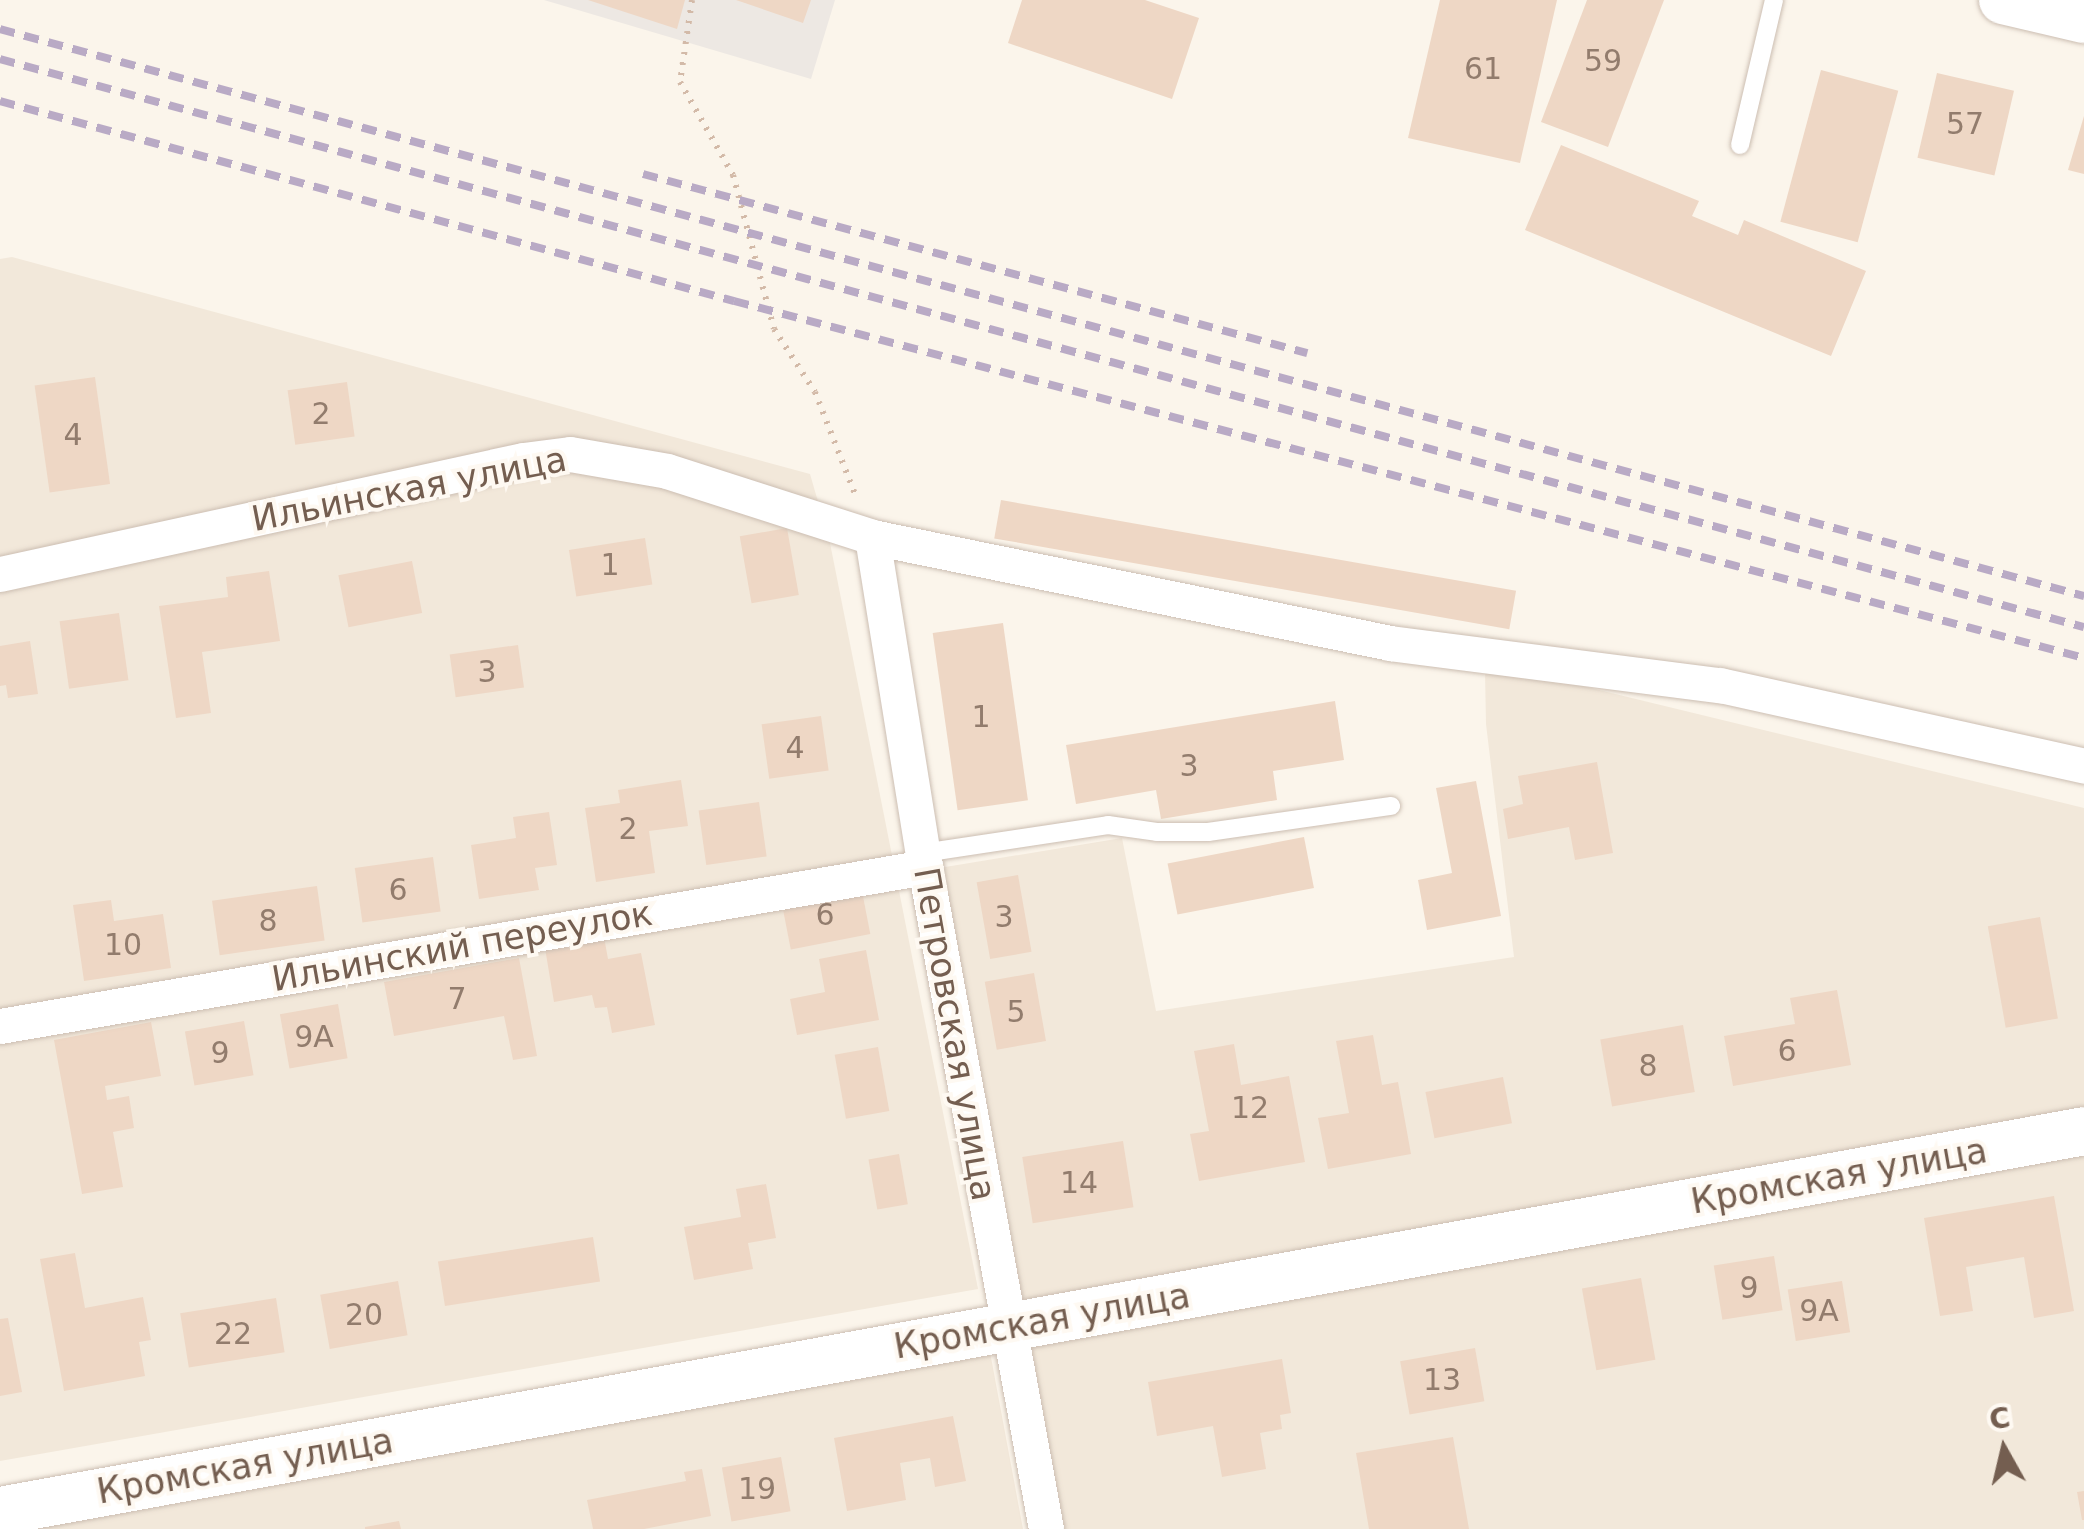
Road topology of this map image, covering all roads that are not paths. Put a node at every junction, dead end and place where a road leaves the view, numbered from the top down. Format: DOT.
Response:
graph roads {
  1 [pos="1774,0"];
  2 [pos="2003,0"];
  3 [pos="2084,19"];
  4 [pos="1740,145"];
  5 [pos="872,537"];
  6 [pos="0,574"];
  7 [pos="2084,766"];
  8 [pos="1391,806"];
  9 [pos="924,860"];
  10 [pos="0,1026"];
  11 [pos="2084,1131"];
  12 [pos="1008,1327"];
  13 [pos="0,1511"];
  14 [pos="1046,1529"];
  1 -- 4 [label="lane"];
  2 -- 3 [label="street"];
  5 -- 6 [label="street, Ильинская улица"];
  5 -- 7 [label="street, Ильинская улица"];
  5 -- 9 [label="street, Петровская улица"];
  8 -- 9 [label="lane"];
  9 -- 10 [label="street, Ильинский переулок"];
  9 -- 12 [label="street, Петровская улица"];
  11 -- 12 [label="street, Кромская улица"];
  12 -- 13 [label="street, Кромская улица"];
  12 -- 14 [label="street, Петровская улица"];
}
